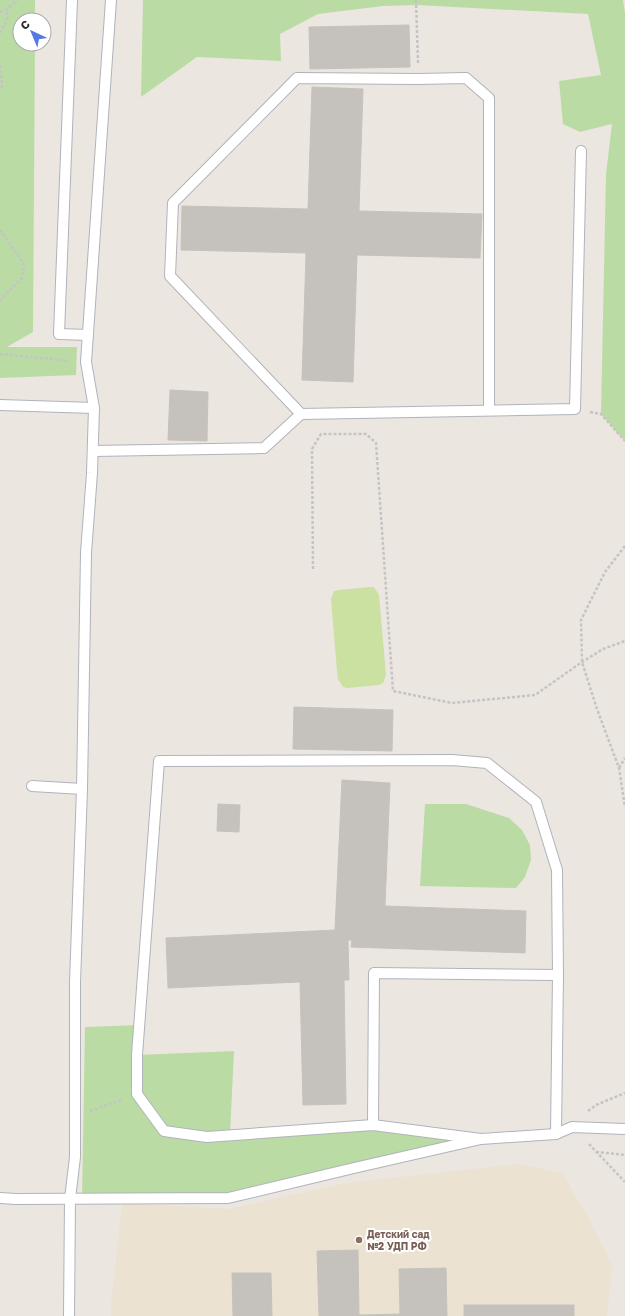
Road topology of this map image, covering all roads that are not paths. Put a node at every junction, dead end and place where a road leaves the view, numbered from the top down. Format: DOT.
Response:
graph roads {
  1 [pos="72,0"];
  2 [pos="111,0"];
  3 [pos="581,151"];
  4 [pos="88,335"];
  5 [pos="0,405"];
  6 [pos="94,408"];
  7 [pos="489,410"];
  8 [pos="301,414"];
  9 [pos="93,451"];
  10 [pos="32,786"];
  11 [pos="82,789"];
  12 [pos="558,975"];
  13 [pos="372,1125"];
  14 [pos="625,1129"];
  15 [pos="556,1134"];
  16 [pos="481,1140"];
  17 [pos="0,1198"];
  18 [pos="70,1199"];
  19 [pos="69,1316"];
  1 -- 4 [label="lane"];
  2 -- 4 [label="lane"];
  3 -- 7 [label="lane"];
  4 -- 6 [label="lane"];
  5 -- 6 [label="lane"];
  6 -- 9 [label="lane"];
  7 -- 8 [label="lane"];
  7 -- 8 [label="lane"];
  8 -- 9 [label="lane"];
  9 -- 11 [label="lane"];
  10 -- 11 [label="lane"];
  11 -- 18 [label="lane"];
  12 -- 13 [label="lane"];
  12 -- 13 [label="lane"];
  12 -- 15 [label="lane"];
  13 -- 16 [label="lane"];
  14 -- 15 [label="lane"];
  15 -- 16 [label="lane"];
  16 -- 18 [label="lane"];
  17 -- 18 [label="lane"];
  18 -- 19 [label="lane"];
}
